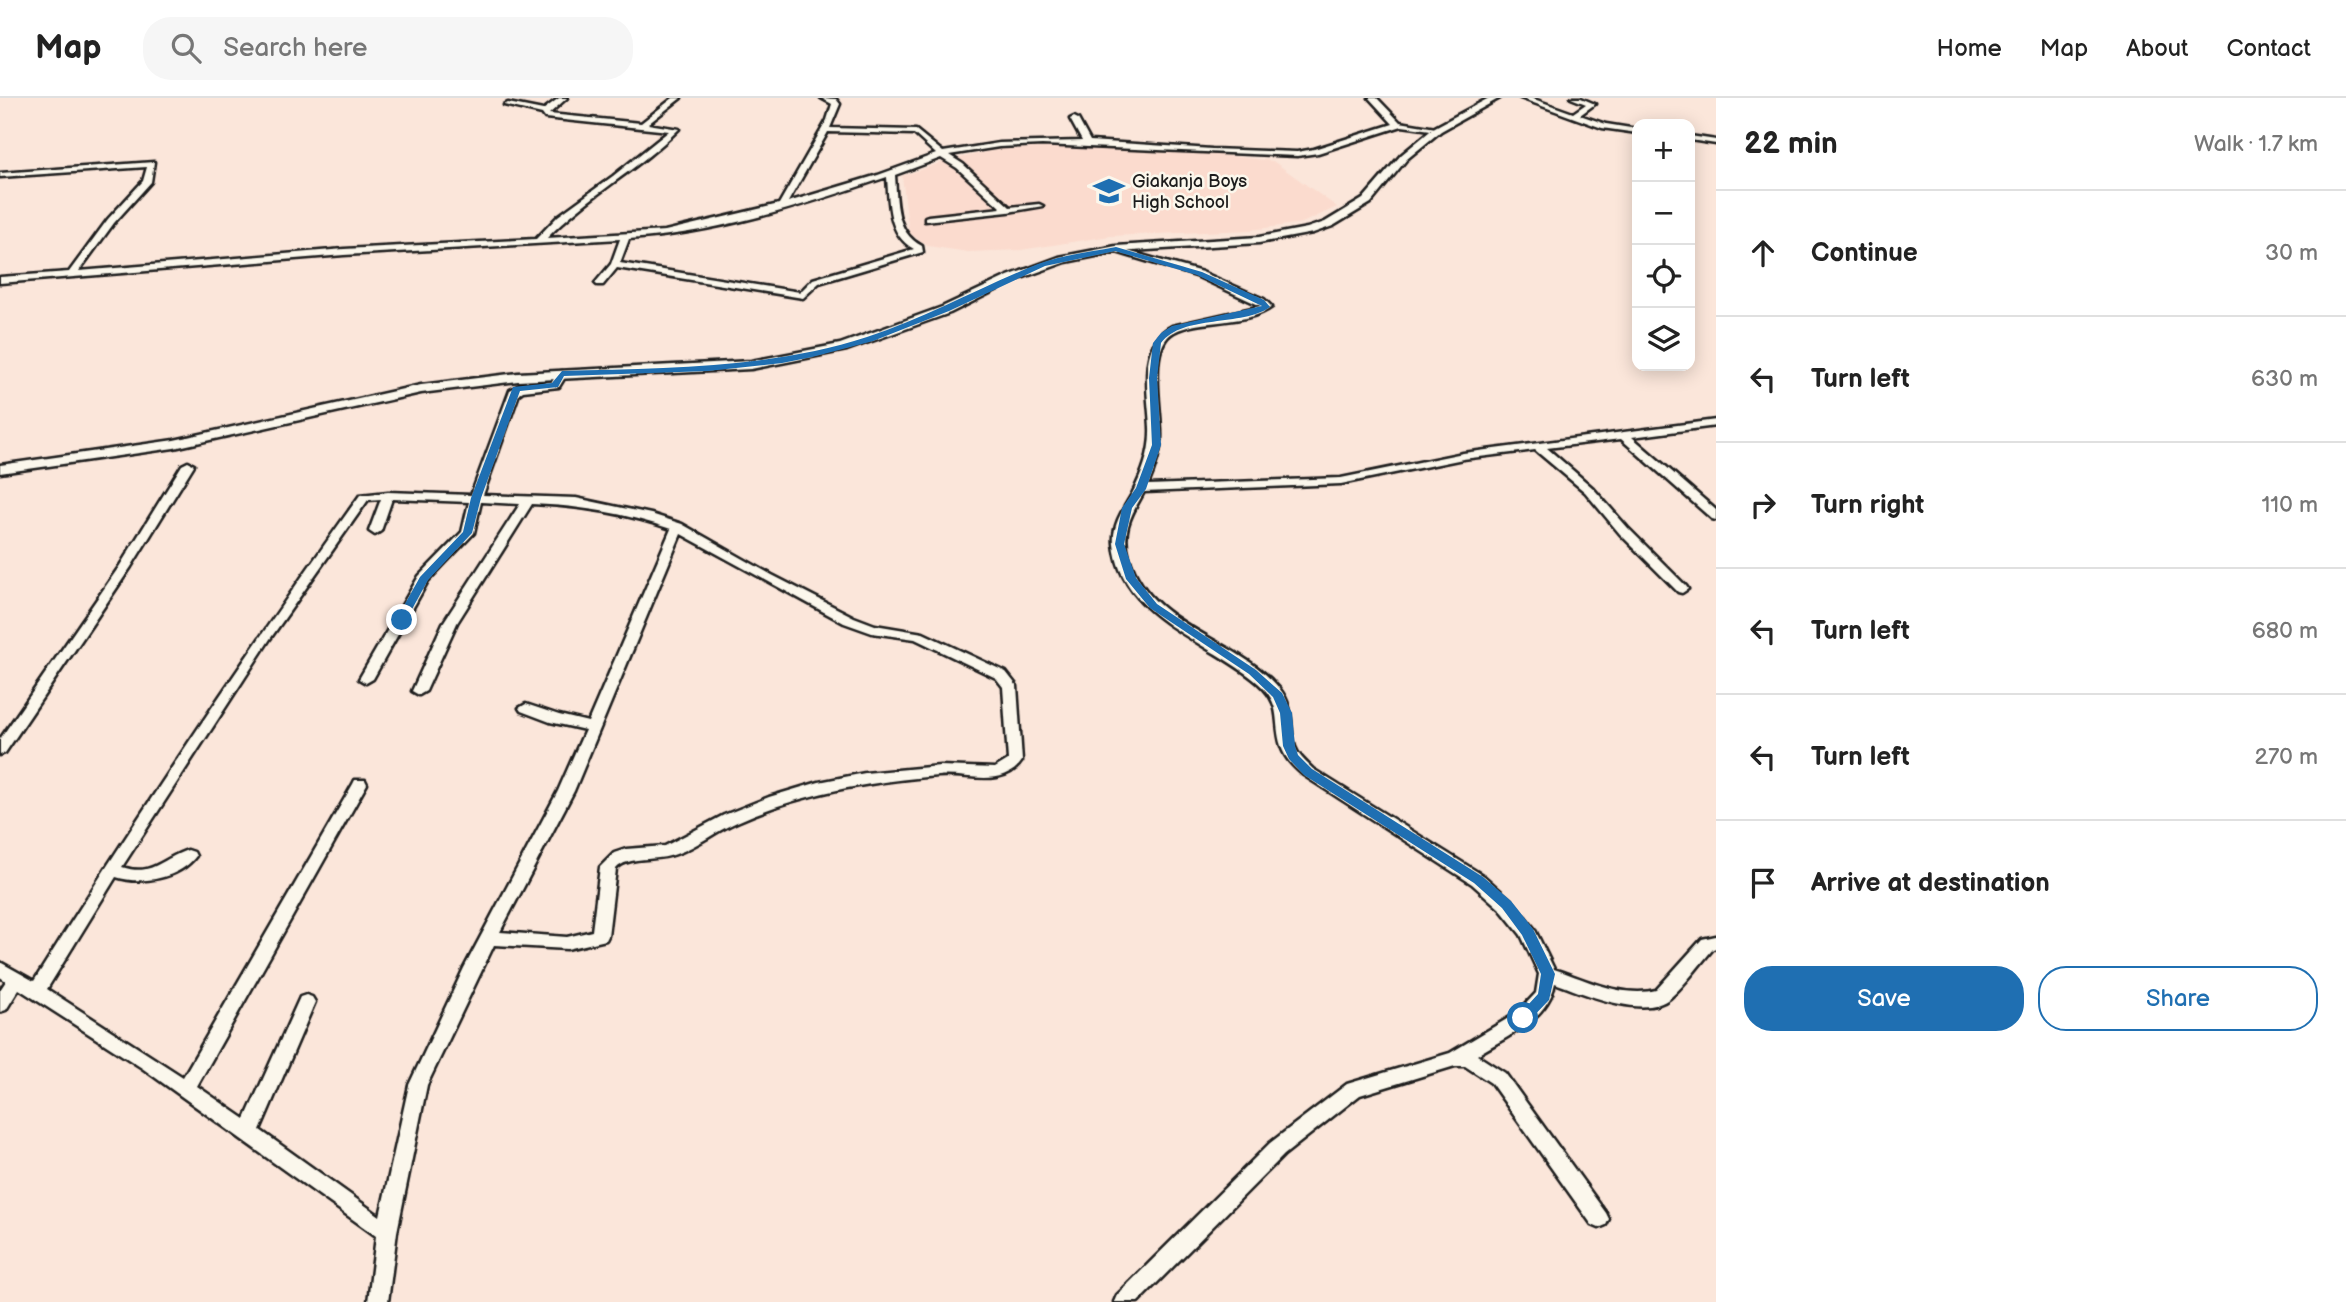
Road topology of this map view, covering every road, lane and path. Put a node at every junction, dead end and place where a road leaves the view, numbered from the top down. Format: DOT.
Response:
graph roads {
  1 [pos="563,98"];
  2 [pos="677,98"];
  3 [pos="825,98"];
  4 [pos="1373,98"];
  5 [pos="1496,98"];
  6 [pos="1524,98"];
  7 [pos="1575,98"];
  8 [pos="1600,100"];
  9 [pos="1591,104"];
  10 [pos="508,105"];
  11 [pos="545,113"];
  12 [pos="1573,116"];
  13 [pos="1074,118"];
  14 [pos="644,124"];
  15 [pos="1398,125"];
  16 [pos="1438,129"];
  17 [pos="825,130"];
  18 [pos="1632,130"];
  19 [pos="1695,139"];
  20 [pos="1087,143"];
  21 [pos="1715,143"];
  22 [pos="943,155"];
  23 [pos="891,173"];
  24 [pos="0,175"];
  25 [pos="783,204"];
  26 [pos="1039,206"];
  27 [pos="1008,210"];
  28 [pos="928,219"];
  29 [pos="625,238"];
  30 [pos="538,242"];
  31 [pos="1116,249"];
  32 [pos="615,265"];
  33 [pos="72,274"];
  34 [pos="0,280"];
  35 [pos="600,283"];
  36 [pos="562,374"];
  37 [pos="1716,423"];
  38 [pos="1624,436"];
  39 [pos="1537,446"];
  40 [pos="188,465"];
  41 [pos="0,470"];
  42 [pos="1141,489"];
  43 [pos="388,495"];
  44 [pos="476,498"];
  45 [pos="527,502"];
  46 [pos="1716,516"];
  47 [pos="678,527"];
  48 [pos="375,531"];
  49 [pos="1682,589"];
  50 [pos="366,680"];
  51 [pos="419,691"];
  52 [pos="526,708"];
  53 [pos="594,729"];
  54 [pos="0,750"];
  55 [pos="360,784"];
  56 [pos="188,856"];
  57 [pos="112,869"];
  58 [pos="489,938"];
  59 [pos="1716,942"];
  60 [pos="8,974"];
  61 [pos="1548,974"];
  62 [pos="37,990"];
  63 [pos="306,1002"];
  64 [pos="0,1005"];
  65 [pos="1455,1059"];
  66 [pos="186,1089"];
  67 [pos="249,1133"];
  68 [pos="1599,1219"];
  69 [pos="387,1231"];
  70 [pos="378,1302"];
  71 [pos="1124,1302"];
  1 -- 11 [label="street"];
  2 -- 14 [label="street"];
  3 -- 17 [label="street"];
  4 -- 15 [label="street"];
  5 -- 16 [label="main road"];
  6 -- 12 [label="street"];
  7 -- 9 [label="street"];
  8 -- 9 [label="street"];
  9 -- 12 [label="street"];
  10 -- 11 [label="street"];
  11 -- 14 [label="street"];
  12 -- 18 [label="street"];
  13 -- 20 [label="street"];
  14 -- 30 [label="street"];
  15 -- 16 [label="street"];
  15 -- 20 [label="street"];
  16 -- 31 [label="main road"];
  17 -- 22 [label="street"];
  17 -- 25 [label="street"];
  19 -- 21 [label="street"];
  20 -- 22 [label="street"];
  22 -- 23 [label="street"];
  22 -- 27 [label="street"];
  23 -- 25 [label="street"];
  23 -- 32 [label="street"];
  24 -- 33 [label="street"];
  25 -- 29 [label="street"];
  26 -- 27 [label="street"];
  27 -- 28 [label="street"];
  29 -- 30 [label="street"];
  29 -- 32 [label="street"];
  30 -- 33 [label="street"];
  31 -- 36 [label="main road"];
  31 -- 42 [label="street"];
  32 -- 35 [label="street"];
  33 -- 34 [label="street"];
  36 -- 41 [label="main road"];
  36 -- 44 [label="street"];
  37 -- 38 [label="street"];
  38 -- 39 [label="street"];
  38 -- 46 [label="street"];
  39 -- 42 [label="street"];
  39 -- 49 [label="street"];
  40 -- 54 [label="street"];
  42 -- 61 [label="street"];
  43 -- 44 [label="street"];
  43 -- 48 [label="street"];
  43 -- 57 [label="street"];
  44 -- 45 [label="street"];
  44 -- 50 [label="street"];
  45 -- 47 [label="street"];
  45 -- 51 [label="street"];
  47 -- 53 [label="street"];
  47 -- 58 [label="street"];
  52 -- 53 [label="street"];
  53 -- 58 [label="street"];
  55 -- 66 [label="street"];
  56 -- 57 [label="street"];
  57 -- 62 [label="street"];
  58 -- 69 [label="street"];
  59 -- 61 [label="street"];
  60 -- 62 [label="street"];
  60 -- 64 [label="street"];
  61 -- 65 [label="street"];
  62 -- 66 [label="street"];
  63 -- 67 [label="street"];
  65 -- 68 [label="street"];
  65 -- 71 [label="street"];
  66 -- 67 [label="street"];
  67 -- 69 [label="street"];
  69 -- 70 [label="street"];
}
